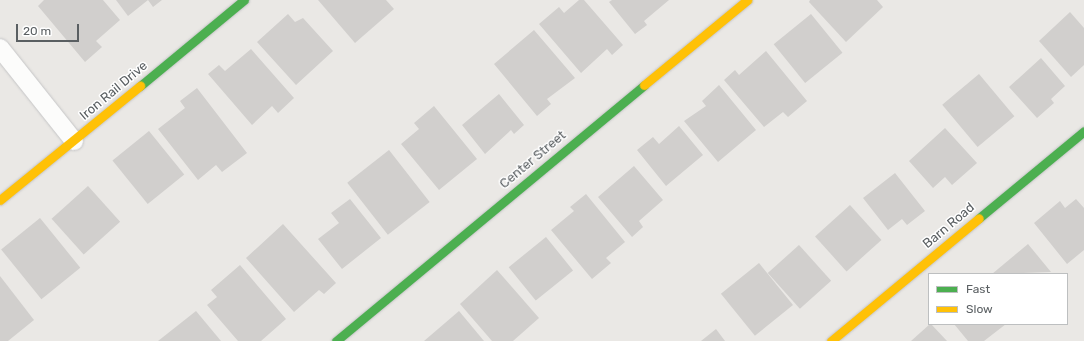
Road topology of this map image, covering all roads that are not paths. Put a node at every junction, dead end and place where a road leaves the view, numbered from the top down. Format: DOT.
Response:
graph roads {
  1 [pos="244,0"];
  2 [pos="747,0"];
  3 [pos="0,48"];
  4 [pos="1084,131"];
  5 [pos="74,141"];
  6 [pos="0,200"];
  7 [pos="336,341"];
  8 [pos="831,341"];
  1 -- 5 [label="street, Iron Rail Drive"];
  2 -- 7 [label="street, Center Street"];
  3 -- 5 [label="street"];
  4 -- 8 [label="street, Barn Road"];
  5 -- 6 [label="street, Iron Rail Drive"];
}
